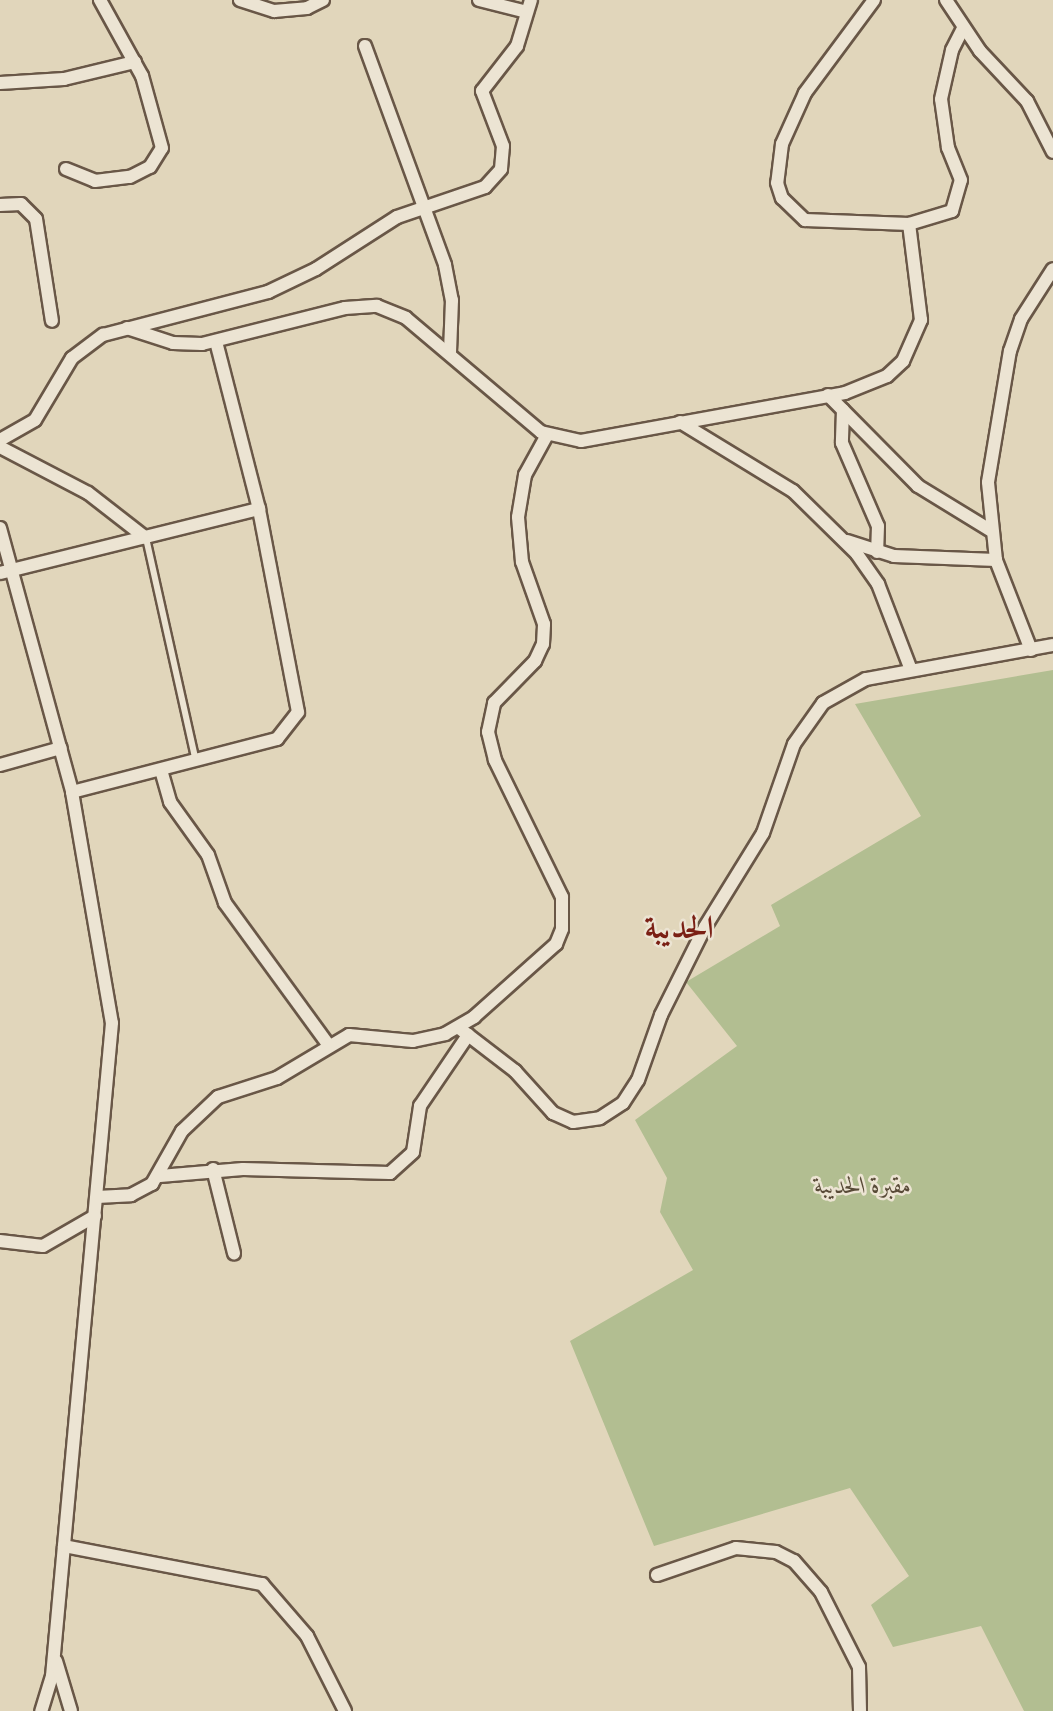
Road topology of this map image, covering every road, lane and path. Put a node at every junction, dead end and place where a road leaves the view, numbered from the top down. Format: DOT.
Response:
graph roads {
  1 [pos="100,0"];
  2 [pos="240,0"];
  3 [pos="323,0"];
  4 [pos="479,0"];
  5 [pos="874,0"];
  6 [pos="946,0"];
  7 [pos="529,6"];
  8 [pos="963,28"];
  9 [pos="365,46"];
  10 [pos="135,62"];
  11 [pos="0,83"];
  12 [pos="1053,152"];
  13 [pos="66,169"];
  14 [pos="0,205"];
  15 [pos="424,209"];
  16 [pos="909,224"];
  17 [pos="1053,269"];
  18 [pos="52,321"];
  19 [pos="127,328"];
  20 [pos="216,341"];
  21 [pos="450,353"];
  22 [pos="828,396"];
  23 [pos="842,410"];
  24 [pos="680,422"];
  25 [pos="547,435"];
  26 [pos="0,440"];
  27 [pos="0,447"];
  28 [pos="259,509"];
  29 [pos="0,528"];
  30 [pos="990,530"];
  31 [pos="146,538"];
  32 [pos="843,540"];
  33 [pos="877,552"];
  34 [pos="996,560"];
  35 [pos="15,570"];
  36 [pos="0,573"];
  37 [pos="1053,645"];
  38 [pos="1031,650"];
  39 [pos="911,670"];
  40 [pos="61,748"];
  41 [pos="196,761"];
  42 [pos="0,765"];
  43 [pos="161,770"];
  44 [pos="72,793"];
  45 [pos="463,1031"];
  46 [pos="328,1044"];
  47 [pos="213,1169"];
  48 [pos="160,1176"];
  49 [pos="97,1197"];
  50 [pos="95,1216"];
  51 [pos="0,1241"];
  52 [pos="234,1252"];
  53 [pos="64,1546"];
  54 [pos="657,1575"];
  55 [pos="54,1654"];
  56 [pos="41,1711"];
  57 [pos="71,1711"];
  58 [pos="345,1711"];
  59 [pos="860,1711"];
  1 -- 10 [label="street"];
  2 -- 3 [label="street"];
  4 -- 7 [label="street"];
  5 -- 16 [label="street"];
  6 -- 8 [label="street"];
  7 -- 15 [label="street"];
  8 -- 12 [label="street"];
  8 -- 16 [label="street"];
  9 -- 15 [label="street"];
  10 -- 11 [label="street"];
  10 -- 13 [label="street"];
  14 -- 18 [label="street"];
  15 -- 19 [label="street"];
  15 -- 21 [label="street"];
  16 -- 22 [label="street"];
  17 -- 30 [label="street"];
  19 -- 20 [label="street"];
  19 -- 26 [label="street"];
  20 -- 21 [label="street"];
  20 -- 28 [label="street"];
  21 -- 25 [label="street"];
  22 -- 23 [label="street"];
  22 -- 24 [label="street"];
  23 -- 30 [label="street"];
  23 -- 33 [label="street"];
  24 -- 25 [label="street"];
  24 -- 32 [label="street"];
  25 -- 45 [label="street"];
  27 -- 31 [label="street"];
  28 -- 31 [label="street"];
  28 -- 41 [label="street"];
  29 -- 35 [label="street"];
  30 -- 34 [label="street"];
  31 -- 35 [label="street"];
  31 -- 41 [label="lane"];
  32 -- 33 [label="street"];
  32 -- 39 [label="street"];
  33 -- 34 [label="street"];
  34 -- 38 [label="street"];
  35 -- 36 [label="street"];
  35 -- 40 [label="street"];
  37 -- 38 [label="street"];
  38 -- 39 [label="street"];
  39 -- 45 [label="street"];
  40 -- 42 [label="street"];
  40 -- 44 [label="street"];
  41 -- 43 [label="street"];
  43 -- 44 [label="street"];
  43 -- 46 [label="street"];
  44 -- 49 [label="street"];
  45 -- 46 [label="street"];
  45 -- 47 [label="street"];
  46 -- 48 [label="street"];
  47 -- 48 [label="street"];
  47 -- 52 [label="street"];
  48 -- 49 [label="street"];
  49 -- 50 [label="street"];
  50 -- 51 [label="street"];
  50 -- 53 [label="street"];
  53 -- 55 [label="street"];
  53 -- 58 [label="street"];
  54 -- 59 [label="street"];
  55 -- 56 [label="street"];
  55 -- 57 [label="street"];
}
